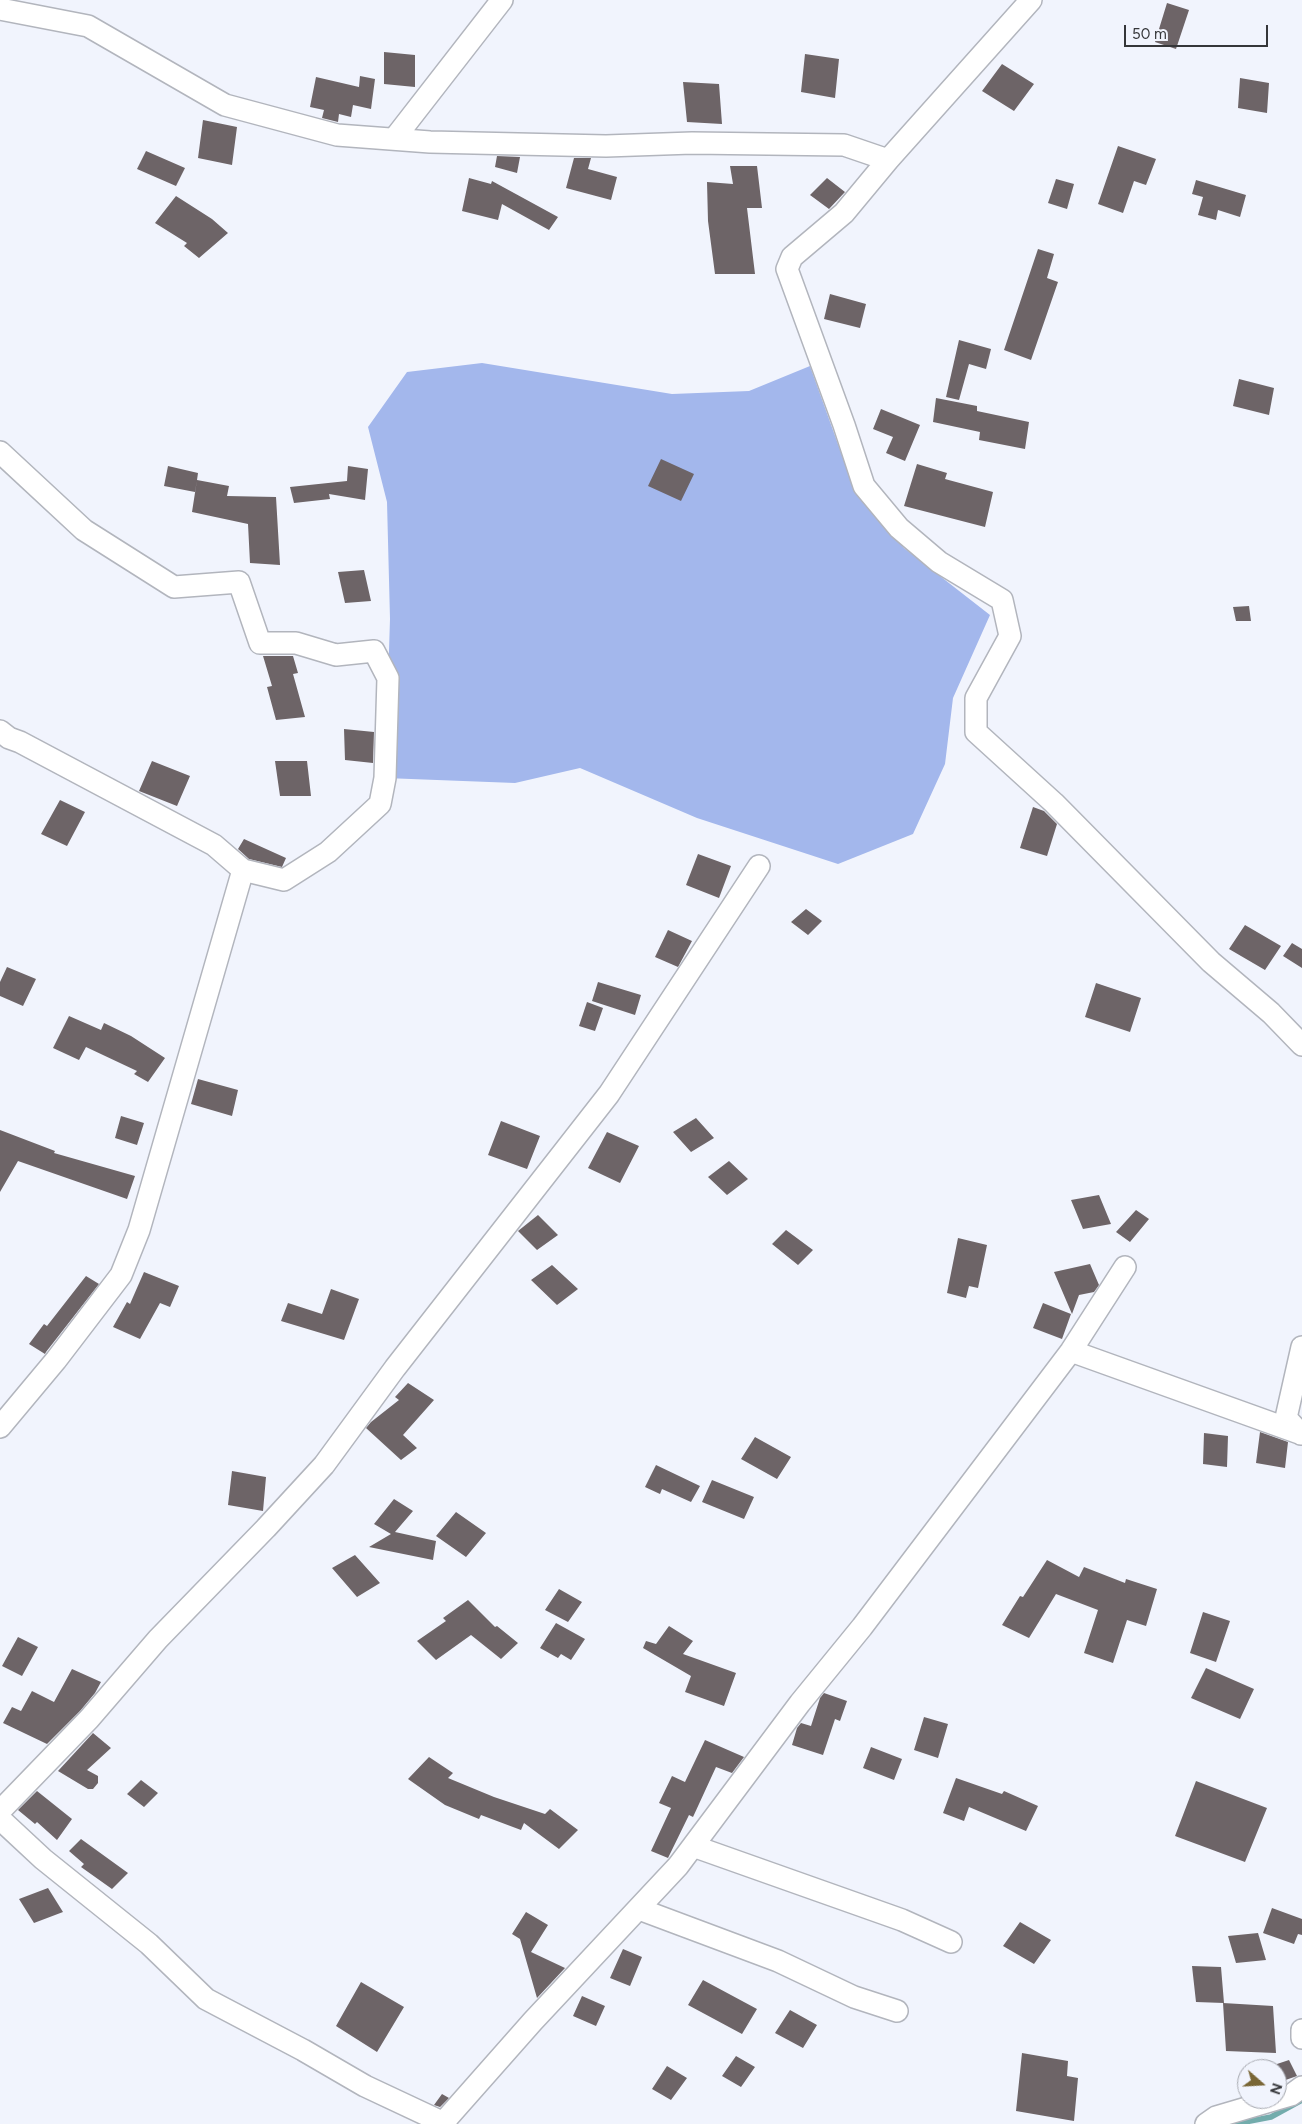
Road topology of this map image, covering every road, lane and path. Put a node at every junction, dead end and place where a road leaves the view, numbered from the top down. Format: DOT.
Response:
graph roads {
  1 [pos="502,0"];
  2 [pos="1031,0"];
  3 [pos="0,9"];
  4 [pos="394,139"];
  5 [pos="888,160"];
  6 [pos="0,452"];
  7 [pos="0,731"];
  8 [pos="759,866"];
  9 [pos="242,870"];
  10 [pos="1302,1045"];
  11 [pos="1125,1267"];
  12 [pos="1302,1348"];
  13 [pos="1071,1351"];
  14 [pos="0,1427"];
  15 [pos="1301,1434"];
  16 [pos="0,1811"];
  17 [pos="0,1819"];
  18 [pos="694,1846"];
  19 [pos="639,1908"];
  20 [pos="951,1942"];
  21 [pos="897,2010"];
  22 [pos="1302,2030"];
  23 [pos="1302,2038"];
  24 [pos="1302,2088"];
  25 [pos="1287,2096"];
  26 [pos="1243,2109"];
  27 [pos="444,2124"];
  28 [pos="1206,2124"];
  1 -- 4 [label="street"];
  2 -- 5 [label="street"];
  3 -- 4 [label="street"];
  4 -- 5 [label="street"];
  5 -- 10 [label="street"];
  6 -- 9 [label="street"];
  7 -- 9 [label="street"];
  8 -- 16 [label="street"];
  9 -- 14 [label="street"];
  11 -- 13 [label="street"];
  12 -- 15 [label="street"];
  13 -- 15 [label="street"];
  13 -- 18 [label="street"];
  17 -- 27 [label="street"];
  18 -- 19 [label="street"];
  18 -- 20 [label="street"];
  19 -- 21 [label="street"];
  19 -- 27 [label="street"];
  22 -- 23 [label="street"];
  24 -- 25 [label="street"];
  26 -- 28 [label="street"];
}
